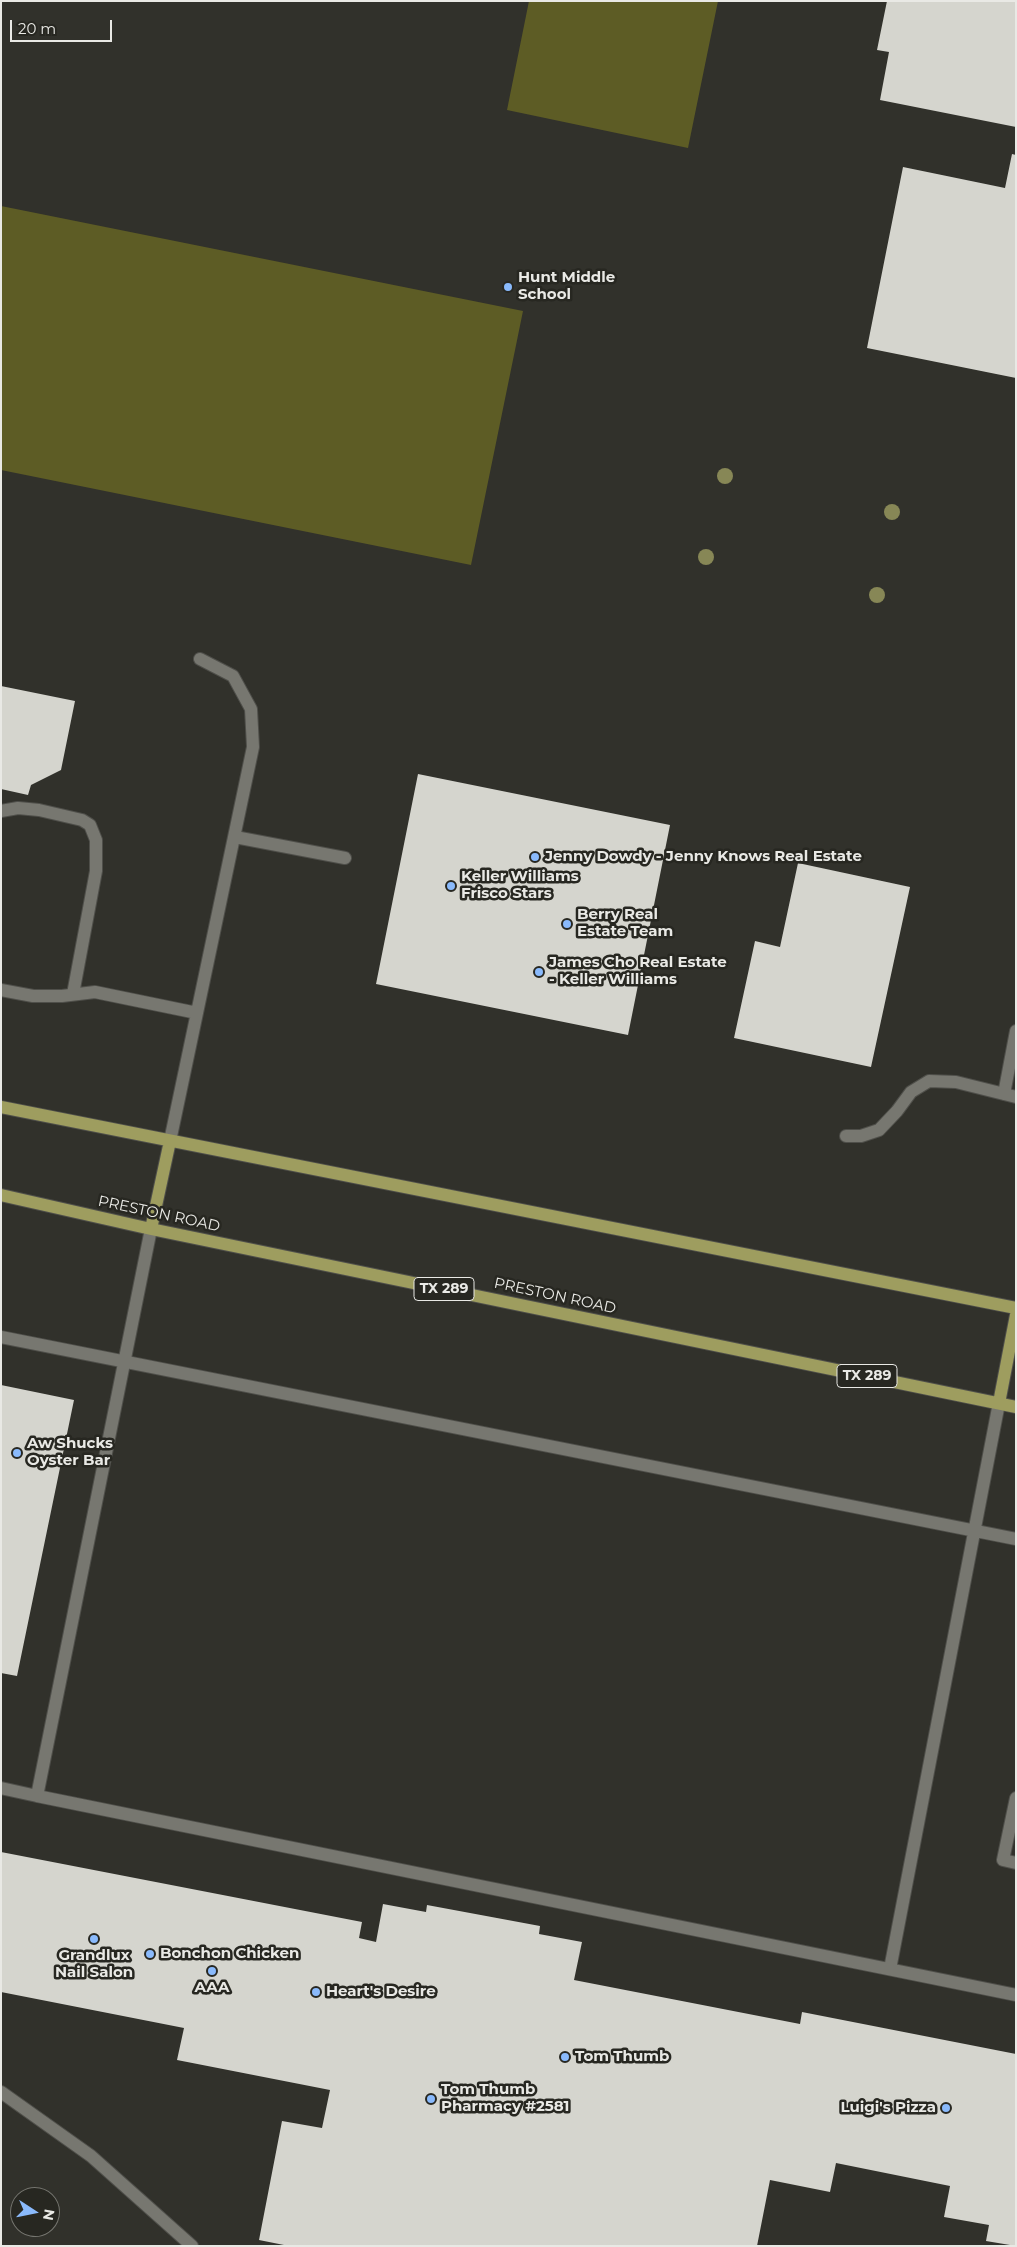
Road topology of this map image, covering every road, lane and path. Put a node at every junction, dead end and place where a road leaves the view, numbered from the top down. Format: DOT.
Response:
graph roads {
  1 [pos="200,660"];
  2 [pos="1,811"];
  3 [pos="235,837"];
  4 [pos="345,858"];
  5 [pos="1,990"];
  6 [pos="73,994"];
  7 [pos="198,1013"];
  8 [pos="1016,1031"];
  9 [pos="1010,1096"];
  10 [pos="1,1107"];
  11 [pos="846,1136"];
  12 [pos="170,1141"];
  13 [pos="1,1195"];
  14 [pos="151,1229"];
  15 [pos="1016,1308"];
  16 [pos="1016,1316"];
  17 [pos="1,1337"];
  18 [pos="124,1360"];
  19 [pos="999,1403"];
  20 [pos="1016,1407"];
  21 [pos="975,1530"];
  22 [pos="1016,1539"];
  23 [pos="1,1788"];
  24 [pos="37,1796"];
  25 [pos="1016,1798"];
  26 [pos="1016,1863"];
  27 [pos="890,1969"];
  28 [pos="1016,1994"];
  29 [pos="1,2092"];
  30 [pos="192,2246"];
  1 -- 3 [label="lane"];
  2 -- 6 [label="lane"];
  3 -- 4 [label="lane"];
  3 -- 7 [label="lane"];
  5 -- 6 [label="lane"];
  6 -- 7 [label="lane"];
  7 -- 12 [label="lane"];
  8 -- 9 [label="lane"];
  9 -- 11 [label="lane"];
  10 -- 12 [label="main road"];
  12 -- 14 [label="main road"];
  12 -- 15 [label="main road"];
  13 -- 14 [label="main road, PRESTON ROAD / TX 289"];
  14 -- 18 [label="lane"];
  14 -- 19 [label="main road, PRESTON ROAD / TX 289"];
  16 -- 19 [label="main road"];
  17 -- 18 [label="lane"];
  18 -- 21 [label="lane"];
  18 -- 24 [label="lane"];
  19 -- 20 [label="main road, PRESTON ROAD / TX 289"];
  19 -- 21 [label="lane"];
  21 -- 22 [label="lane"];
  21 -- 27 [label="lane"];
  23 -- 24 [label="lane"];
  24 -- 27 [label="lane"];
  25 -- 26 [label="lane"];
  27 -- 28 [label="lane"];
  29 -- 30 [label="lane"];
}
